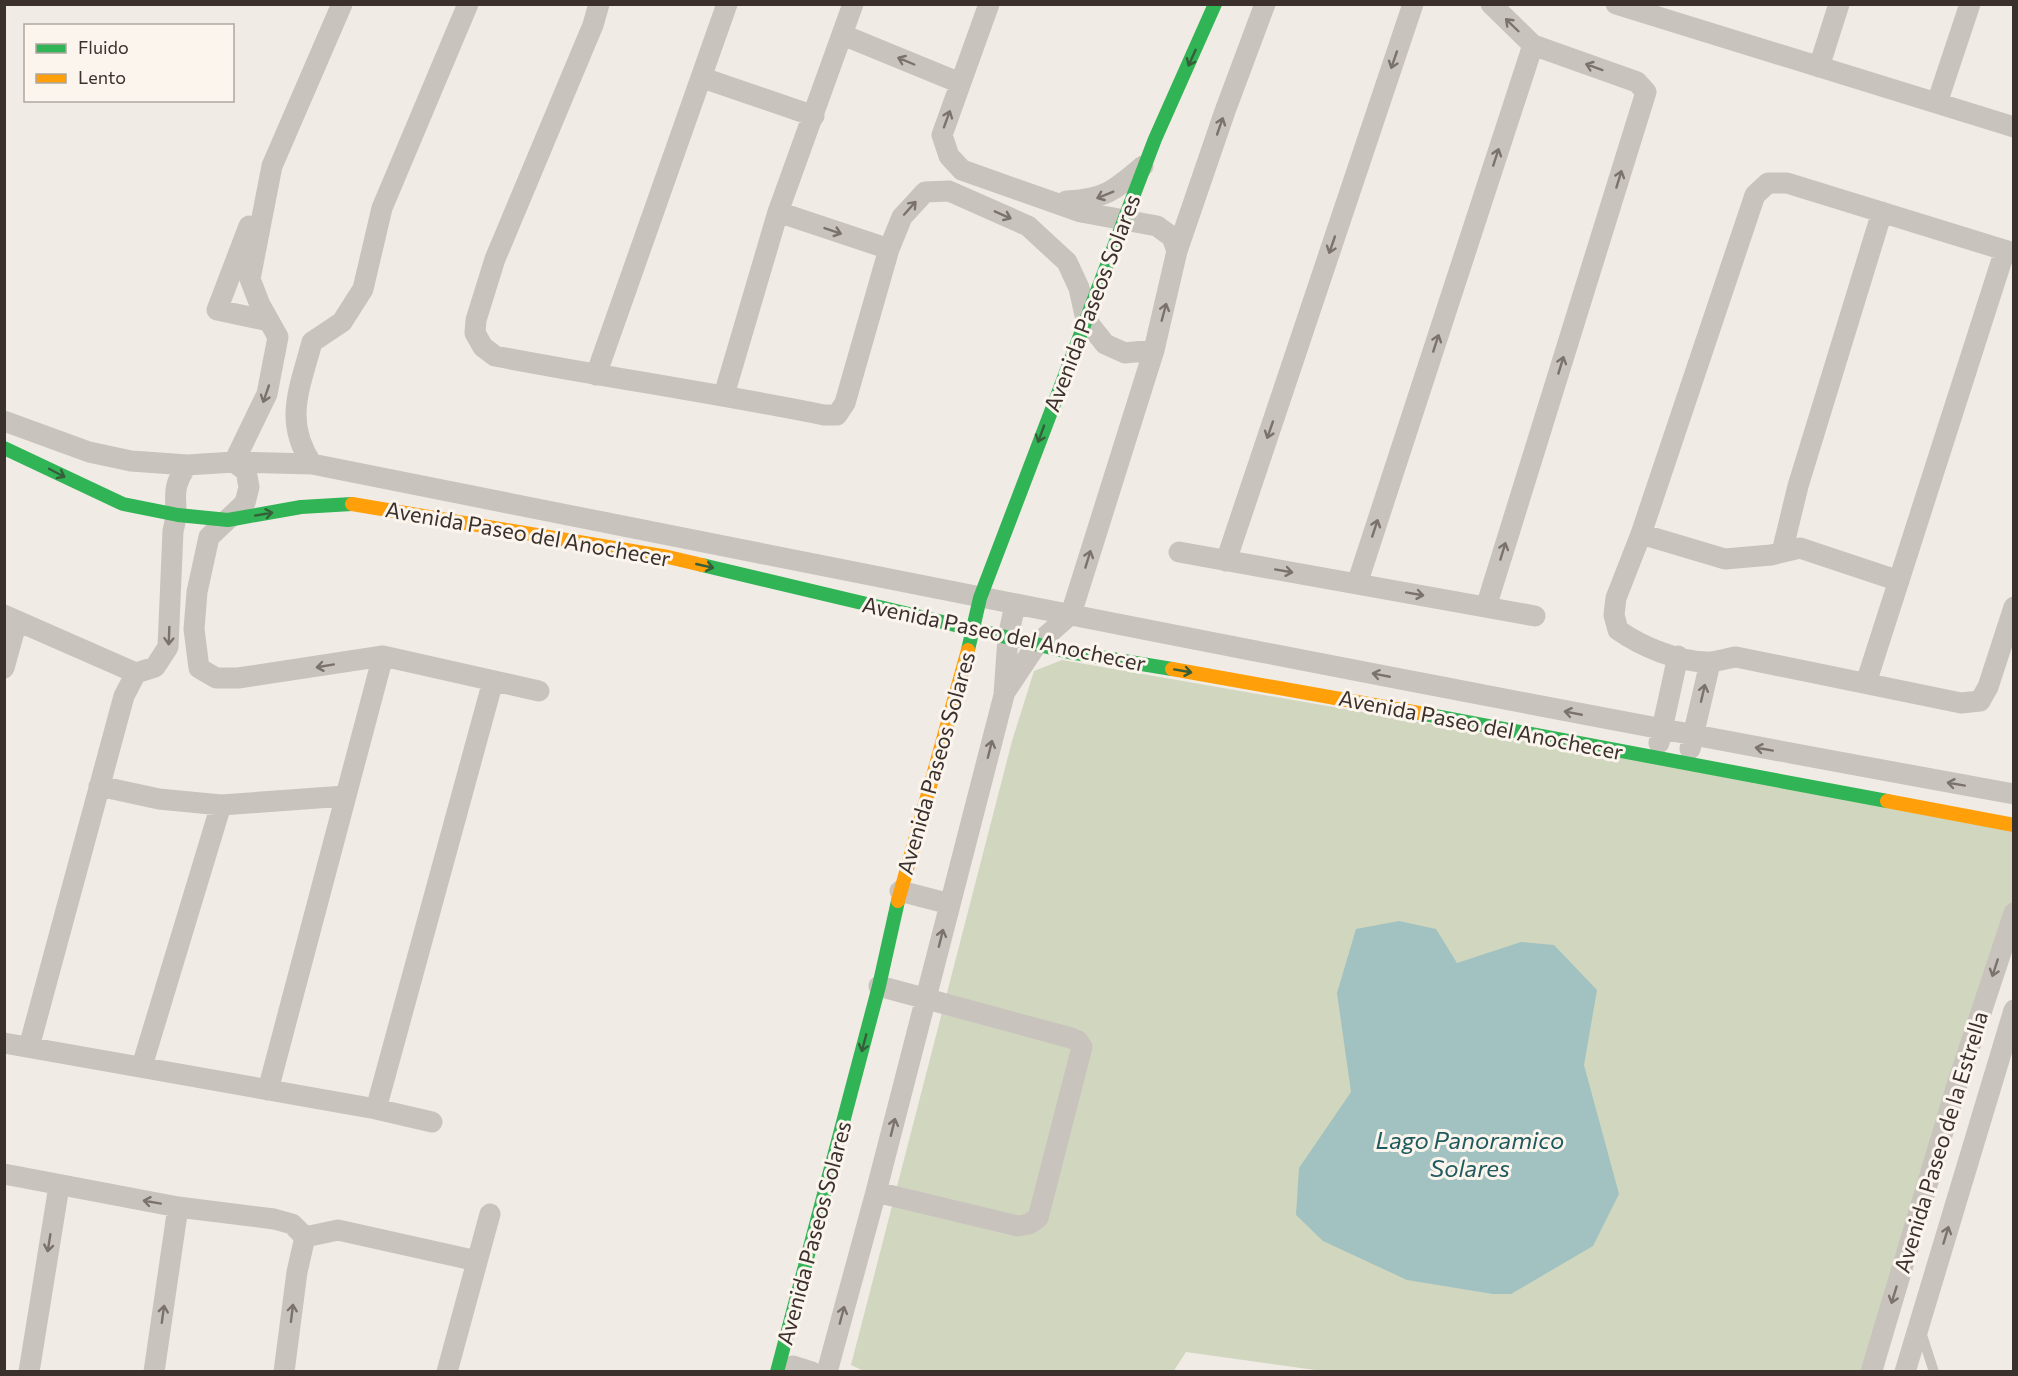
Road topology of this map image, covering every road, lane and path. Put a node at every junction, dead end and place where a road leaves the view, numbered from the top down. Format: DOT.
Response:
graph roads {
  1 [pos="342,4"];
  2 [pos="468,4"];
  3 [pos="598,4"];
  4 [pos="727,4"];
  5 [pos="853,4"];
  6 [pos="989,4"];
  7 [pos="1215,4"];
  8 [pos="1265,4"];
  9 [pos="1413,4"];
  10 [pos="1491,4"];
  11 [pos="1616,4"];
  12 [pos="1839,4"];
  13 [pos="1970,4"];
  14 [pos="843,35"];
  15 [pos="1533,45"];
  16 [pos="1819,67"];
  17 [pos="703,78"];
  18 [pos="960,83"];
  19 [pos="1937,103"];
  20 [pos="814,116"];
  21 [pos="2013,127"];
  22 [pos="1146,164"];
  23 [pos="272,166"];
  24 [pos="1054,201"];
  25 [pos="778,212"];
  26 [pos="1882,212"];
  27 [pos="1125,221"];
  28 [pos="889,249"];
  29 [pos="1178,251"];
  30 [pos="2009,251"];
  31 [pos="1086,320"];
  32 [pos="273,329"];
  33 [pos="312,342"];
  34 [pos="1154,350"];
  35 [pos="596,375"];
  36 [pos="724,395"];
  37 [pos="4,421"];
  38 [pos="4,448"];
  39 [pos="234,462"];
  40 [pos="312,464"];
  41 [pos="187,465"];
  42 [pos="178,515"];
  43 [pos="228,520"];
  44 [pos="1641,534"];
  45 [pos="1179,552"];
  46 [pos="1782,552"];
  47 [pos="1226,561"];
  48 [pos="1899,581"];
  49 [pos="1357,584"];
  50 [pos="197,592"];
  51 [pos="170,593"];
  52 [pos="980,598"];
  53 [pos="1015,605"];
  54 [pos="1486,607"];
  55 [pos="2013,607"];
  56 [pos="1071,615"];
  57 [pos="1534,616"];
  58 [pos="11,618"];
  59 [pos="974,629"];
  60 [pos="1008,637"];
  61 [pos="1037,644"];
  62 [pos="383,656"];
  63 [pos="1678,656"];
  64 [pos="1710,663"];
  65 [pos="4,668"];
  66 [pos="136,673"];
  67 [pos="493,681"];
  68 [pos="1866,684"];
  69 [pos="538,691"];
  70 [pos="1004,695"];
  71 [pos="1661,730"];
  72 [pos="1693,736"];
  73 [pos="1656,759"];
  74 [pos="1686,764"];
  75 [pos="99,786"];
  76 [pos="2013,795"];
  77 [pos="345,796"];
  78 [pos="221,805"];
  79 [pos="2013,825"];
  80 [pos="900,891"];
  81 [pos="950,904"];
  82 [pos="2013,913"];
  83 [pos="879,987"];
  84 [pos="925,999"];
  85 [pos="2013,1010"];
  86 [pos="4,1043"];
  87 [pos="29,1047"];
  88 [pos="142,1066"];
  89 [pos="268,1090"];
  90 [pos="376,1109"];
  91 [pos="432,1122"];
  92 [pos="4,1174"];
  93 [pos="59,1186"];
  94 [pos="876,1192"];
  95 [pos="178,1207"];
  96 [pos="490,1214"];
  97 [pos="305,1237"];
  98 [pos="477,1261"];
  99 [pos="1919,1325"];
  100 [pos="29,1371"];
  101 [pos="154,1371"];
  102 [pos="284,1371"];
  103 [pos="447,1371"];
  104 [pos="777,1371"];
  105 [pos="784,1371"];
  106 [pos="812,1371"];
  107 [pos="827,1371"];
  108 [pos="1871,1371"];
  109 [pos="1905,1371"];
  110 [pos="1934,1371"];
  1 -- 23 [label="street"];
  2 -- 33 [label="street"];
  3 -- 35 [label="street"];
  4 -- 17 [label="street"];
  5 -- 14 [label="street"];
  6 -- 18 [label="street"];
  7 -- 22 [label="street, Avenida Paseos Solares, one-way"];
  29 -- 8 [label="street, one-way"];
  9 -- 47 [label="street, one-way"];
  15 -- 10 [label="street, one-way"];
  11 -- 16 [label="street"];
  12 -- 16 [label="street"];
  13 -- 19 [label="street"];
  18 -- 14 [label="street, one-way"];
  14 -- 20 [label="street"];
  49 -- 15 [label="street, one-way"];
  54 -- 15 [label="street, one-way"];
  16 -- 19 [label="street"];
  17 -- 20 [label="street"];
  17 -- 35 [label="street"];
  24 -- 18 [label="street, one-way"];
  19 -- 21 [label="street"];
  20 -- 25 [label="street"];
  22 -- 24 [label="street, one-way"];
  22 -- 27 [label="street, Avenida Paseos Solares"];
  23 -- 32 [label="street"];
  23 -- 32 [label="street"];
  24 -- 27 [label="street"];
  25 -- 28 [label="street, one-way"];
  25 -- 36 [label="street"];
  26 -- 30 [label="street"];
  26 -- 44 [label="street"];
  26 -- 46 [label="street"];
  27 -- 29 [label="street"];
  27 -- 31 [label="street, Avenida Paseos Solares"];
  28 -- 31 [label="street, one-way"];
  28 -- 36 [label="street"];
  34 -- 29 [label="street, one-way"];
  30 -- 48 [label="street"];
  31 -- 34 [label="street"];
  31 -- 52 [label="street, Avenida Paseos Solares, one-way"];
  32 -- 33 [label="street"];
  32 -- 39 [label="street, one-way"];
  33 -- 40 [label="street"];
  56 -- 34 [label="street, one-way"];
  35 -- 36 [label="street"];
  37 -- 41 [label="street, Avenida Paseo del Anochecer"];
  38 -- 42 [label="street, Avenida Paseo del Anochecer, one-way"];
  39 -- 40 [label="street, Avenida Paseo del Anochecer"];
  39 -- 41 [label="street, Avenida Paseo del Anochecer"];
  39 -- 43 [label="street"];
  40 -- 52 [label="street, Avenida Paseo del Anochecer"];
  41 -- 42 [label="street"];
  42 -- 43 [label="street, Avenida Paseo del Anochecer"];
  42 -- 51 [label="street"];
  43 -- 50 [label="street"];
  43 -- 59 [label="street, Avenida Paseo del Anochecer, one-way"];
  44 -- 46 [label="street"];
  44 -- 63 [label="street"];
  45 -- 47 [label="street"];
  46 -- 48 [label="street"];
  47 -- 49 [label="street, one-way"];
  48 -- 68 [label="street"];
  49 -- 54 [label="street, one-way"];
  50 -- 51 [label="street"];
  62 -- 50 [label="street, one-way"];
  51 -- 66 [label="street, one-way"];
  52 -- 53 [label="street, Avenida Paseo del Anochecer"];
  52 -- 59 [label="street, Avenida Paseos Solares"];
  53 -- 56 [label="street, Avenida Paseo del Anochecer"];
  53 -- 60 [label="street, Avenida Paseos Solares"];
  54 -- 57 [label="street"];
  55 -- 68 [label="street"];
  56 -- 61 [label="street, Avenida Paseos Solares"];
  71 -- 56 [label="street, Avenida Paseo del Anochecer, one-way"];
  58 -- 65 [label="street"];
  58 -- 66 [label="street"];
  59 -- 60 [label="street, Avenida Paseo del Anochecer"];
  59 -- 80 [label="street, Avenida Paseos Solares"];
  60 -- 61 [label="street, Avenida Paseo del Anochecer"];
  60 -- 70 [label="street, Avenida Paseos Solares"];
  61 -- 70 [label="street, Avenida Paseos Solares"];
  61 -- 73 [label="street, Avenida Paseo del Anochecer, one-way"];
  62 -- 67 [label="street"];
  62 -- 77 [label="street"];
  63 -- 64 [label="street"];
  63 -- 71 [label="street"];
  64 -- 68 [label="street"];
  72 -- 64 [label="street, one-way"];
  66 -- 75 [label="street"];
  67 -- 69 [label="street"];
  67 -- 90 [label="street"];
  81 -- 70 [label="street, Avenida Paseos Solares, one-way"];
  71 -- 72 [label="street, Avenida Paseo del Anochecer"];
  71 -- 73 [label="street"];
  72 -- 74 [label="street"];
  76 -- 72 [label="street, Avenida Paseo del Anochecer, one-way"];
  73 -- 74 [label="street, Avenida Paseo del Anochecer"];
  74 -- 79 [label="street, Avenida Paseo del Anochecer"];
  75 -- 78 [label="street"];
  75 -- 87 [label="street"];
  77 -- 78 [label="street"];
  77 -- 89 [label="street"];
  78 -- 88 [label="street"];
  80 -- 81 [label="street"];
  80 -- 83 [label="street, Avenida Paseos Solares"];
  84 -- 81 [label="street, Avenida Paseos Solares, one-way"];
  82 -- 108 [label="street, Avenida Paseo de la Estrella, one-way"];
  83 -- 84 [label="street"];
  83 -- 104 [label="street, Avenida Paseos Solares, one-way"];
  94 -- 84 [label="street, Avenida Paseos Solares, one-way"];
  84 -- 94 [label="street"];
  99 -- 85 [label="street, Avenida Paseo de la Estrella, one-way"];
  86 -- 87 [label="street"];
  87 -- 88 [label="street"];
  88 -- 89 [label="street"];
  89 -- 90 [label="street"];
  90 -- 91 [label="street"];
  92 -- 93 [label="street"];
  95 -- 93 [label="street, one-way"];
  93 -- 100 [label="street, one-way"];
  107 -- 94 [label="street, Avenida Paseos Solares, one-way"];
  95 -- 97 [label="street"];
  101 -- 95 [label="street, one-way"];
  96 -- 98 [label="street"];
  97 -- 98 [label="street"];
  102 -- 97 [label="street, one-way"];
  98 -- 103 [label="street"];
  99 -- 109 [label="street, Avenida Paseo de la Estrella"];
  99 -- 110 [label="lane"];
  105 -- 106 [label="street"];
}
